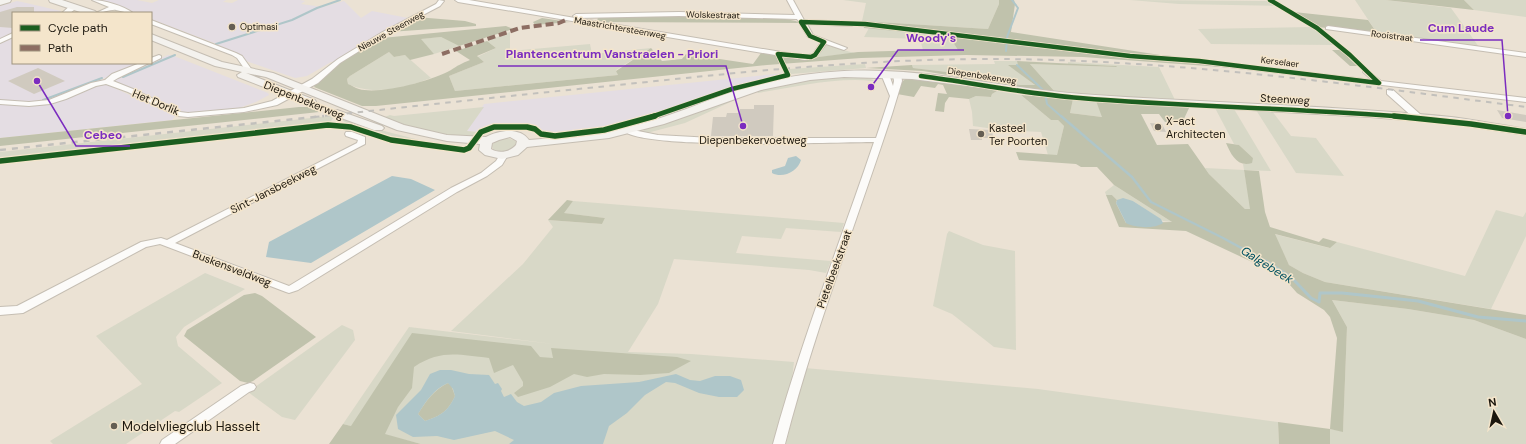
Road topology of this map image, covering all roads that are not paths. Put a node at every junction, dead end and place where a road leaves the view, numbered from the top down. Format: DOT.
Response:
graph roads {
  1 [pos="8,0"];
  2 [pos="53,0"];
  3 [pos="95,0"];
  4 [pos="443,0"];
  5 [pos="458,0"];
  6 [pos="790,0"];
  7 [pos="0,2"];
  8 [pos="116,7"];
  9 [pos="68,8"];
  10 [pos="87,12"];
  11 [pos="90,12"];
  12 [pos="102,12"];
  13 [pos="128,12"];
  14 [pos="568,19"];
  15 [pos="800,19"];
  16 [pos="152,22"];
  17 [pos="852,24"];
  18 [pos="1328,28"];
  19 [pos="12,35"];
  20 [pos="152,37"];
  21 [pos="0,41"];
  22 [pos="824,42"];
  23 [pos="844,48"];
  24 [pos="1526,55"];
  25 [pos="159,57"];
  26 [pos="1163,58"];
  27 [pos="152,60"];
  28 [pos="340,60"];
  29 [pos="144,64"];
  30 [pos="219,64"];
  31 [pos="248,70"];
  32 [pos="1367,72"];
  33 [pos="885,74"];
  34 [pos="897,74"];
  35 [pos="107,82"];
  36 [pos="315,82"];
  37 [pos="1379,83"];
  38 [pos="292,89"];
  39 [pos="1390,92"];
  40 [pos="315,94"];
  41 [pos="1041,94"];
  42 [pos="893,95"];
  43 [pos="1526,100"];
  44 [pos="0,102"];
  45 [pos="1418,117"];
  46 [pos="628,131"];
  47 [pos="1526,132"];
  48 [pos="349,134"];
  49 [pos="880,140"];
  50 [pos="523,144"];
  51 [pos="492,149"];
  52 [pos="168,244"];
  53 [pos="0,311"];
  54 [pos="247,388"];
  55 [pos="166,444"];
  56 [pos="779,444"];
  1 -- 7 [label="main road"];
  2 -- 9 [label="main road"];
  3 -- 8 [label="street"];
  4 -- 28 [label="street, Nieuwe Steenweg"];
  5 -- 14 [label="street, Maastrichtersteenweg"];
  6 -- 15 [label="street"];
  8 -- 12 [label="street"];
  8 -- 13 [label="street"];
  9 -- 10 [label="main road"];
  9 -- 11 [label="main road"];
  14 -- 15 [label="street, Wolskestraat"];
  14 -- 22 [label="street, Maastrichtersteenweg"];
  15 -- 17 [label="street, Wolskestraat"];
  15 -- 22 [label="street"];
  16 -- 31 [label="street"];
  18 -- 24 [label="street, Rooistraat"];
  19 -- 21 [label="street"];
  20 -- 30 [label="main road, Diepenbekerweg"];
  22 -- 23 [label="street"];
  25 -- 27 [label="street"];
  26 -- 37 [label="street, Kerselaer"];
  28 -- 36 [label="street, Nieuwe Steenweg"];
  28 -- 38 [label="street, Nieuwe Steenweg"];
  29 -- 35 [label="street"];
  30 -- 31 [label="main road, Diepenbekerweg"];
  30 -- 38 [label="main road, Diepenbekerweg"];
  31 -- 38 [label="main road, Diepenbekerweg"];
  32 -- 37 [label="street"];
  33 -- 34 [label="main road, Diepenbekerweg"];
  33 -- 42 [label="street"];
  33 -- 46 [label="main road, Diepenbekerweg"];
  34 -- 41 [label="main road, Diepenbekerweg"];
  34 -- 42 [label="street, Pietelbeekstraat"];
  35 -- 38 [label="street, Het Dorlik"];
  35 -- 44 [label="street"];
  36 -- 38 [label="street, Nieuwe Steenweg"];
  36 -- 40 [label="main road"];
  37 -- 43 [label="street, Kerselaer"];
  38 -- 40 [label="main road, Diepenbekerweg"];
  38 -- 51 [label="main road, Diepenbekerweg"];
  39 -- 45 [label="street"];
  40 -- 51 [label="main road, Diepenbekerweg"];
  41 -- 45 [label="main road, Steenweg"];
  42 -- 49 [label="street, Pietelbeekstraat"];
  45 -- 47 [label="main road, Steenweg"];
  46 -- 49 [label="street, Diepenbekervoetweg"];
  46 -- 50 [label="main road, Diepenbekerweg"];
  48 -- 52 [label="street, Sint-Jansbeekweg"];
  49 -- 56 [label="street, Pietelbeekstraat"];
  50 -- 51 [label="main road"];
  50 -- 51 [label="main road"];
  51 -- 52 [label="street, Buskensveldweg"];
  52 -- 53 [label="street, Buskensveldweg"];
  54 -- 55 [label="street"];
}
